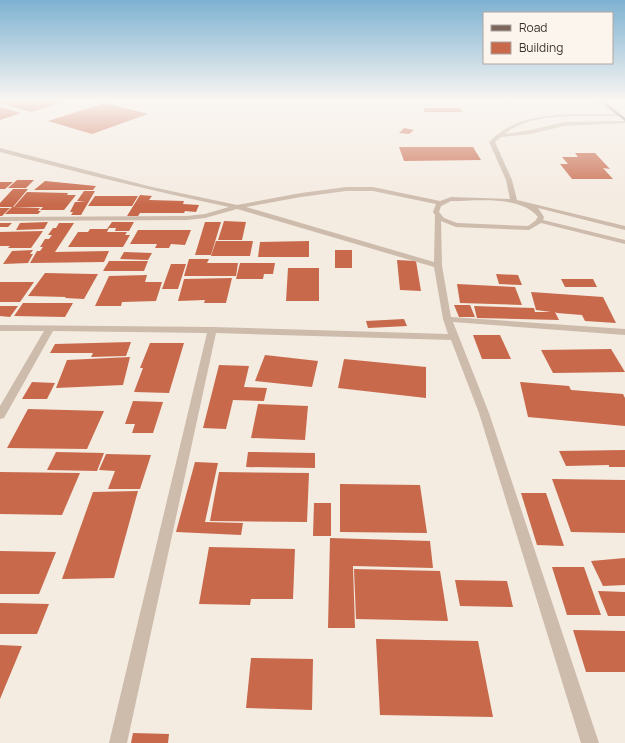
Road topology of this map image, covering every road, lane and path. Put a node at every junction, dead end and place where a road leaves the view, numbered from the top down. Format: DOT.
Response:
graph roads {
  1 [pos="500,136"];
  2 [pos="0,150"];
  3 [pos="514,201"];
  4 [pos="441,203"];
  5 [pos="522,203"];
  6 [pos="237,207"];
  7 [pos="438,215"];
  8 [pos="0,219"];
  9 [pos="540,222"];
  10 [pos="625,228"];
  11 [pos="447,231"];
  12 [pos="625,242"];
  13 [pos="438,266"];
  14 [pos="447,319"];
  15 [pos="0,328"];
  16 [pos="50,328"];
  17 [pos="212,330"];
  18 [pos="625,332"];
  19 [pos="453,337"];
  20 [pos="0,415"];
  21 [pos="118,743"];
  22 [pos="590,743"];
  1 -- 3 [label="street"];
  2 -- 6 [label="street"];
  3 -- 4 [label="street"];
  3 -- 5 [label="street"];
  4 -- 6 [label="street"];
  4 -- 7 [label="street"];
  5 -- 9 [label="street"];
  5 -- 10 [label="street"];
  6 -- 8 [label="street"];
  6 -- 13 [label="street"];
  7 -- 11 [label="street"];
  7 -- 11 [label="street"];
  9 -- 11 [label="street"];
  9 -- 12 [label="street"];
  11 -- 13 [label="street"];
  13 -- 14 [label="street"];
  14 -- 18 [label="street"];
  14 -- 19 [label="street"];
  15 -- 16 [label="street"];
  16 -- 17 [label="street"];
  16 -- 20 [label="street"];
  17 -- 19 [label="street"];
  17 -- 21 [label="street"];
  19 -- 22 [label="street"];
}
